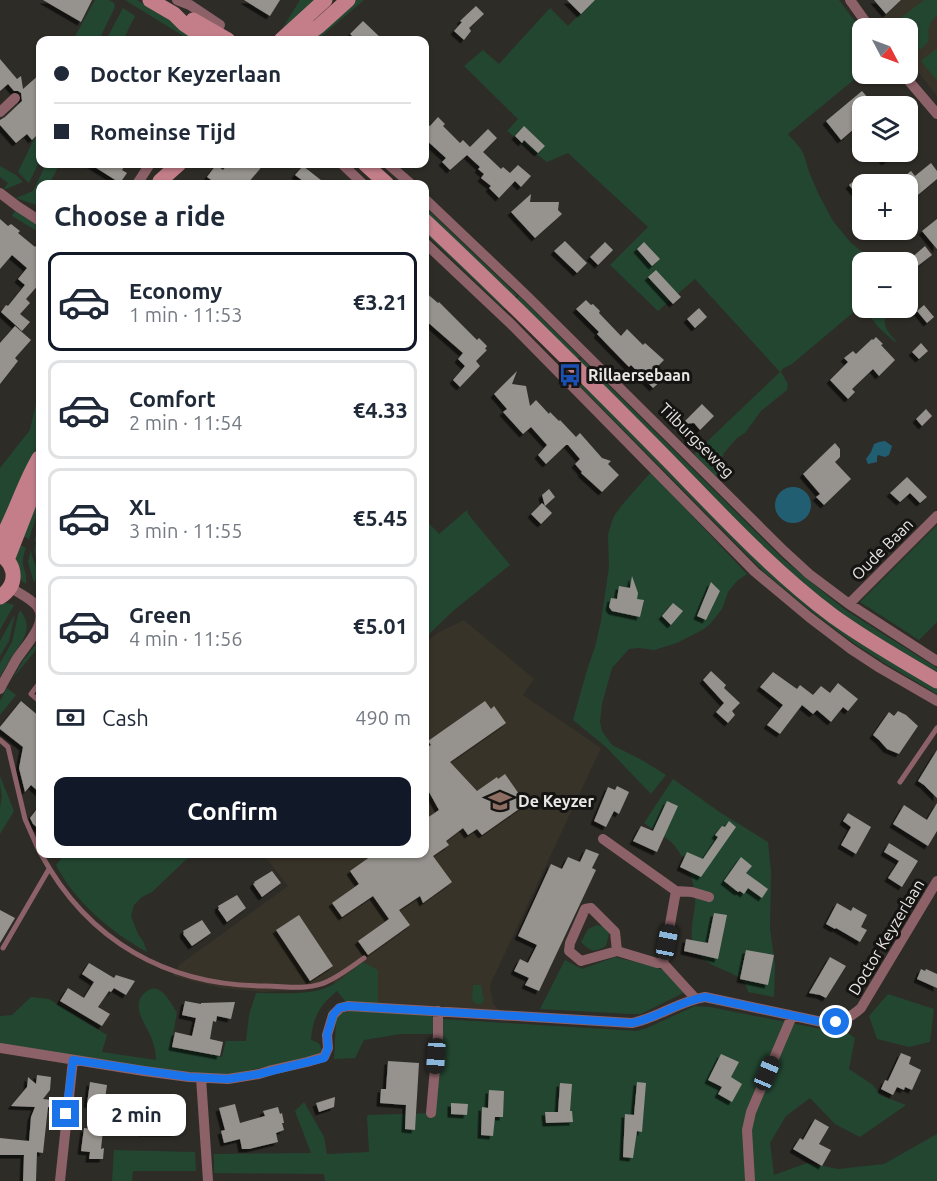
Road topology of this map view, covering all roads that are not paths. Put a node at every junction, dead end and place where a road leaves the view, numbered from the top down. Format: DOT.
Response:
graph roads {
  1 [pos="150,0"];
  2 [pos="325,0"];
  3 [pos="348,0"];
  4 [pos="850,0"];
  5 [pos="175,7"];
  6 [pos="863,18"];
  7 [pos="216,36"];
  8 [pos="285,36"];
  9 [pos="305,36"];
  10 [pos="912,84"];
  11 [pos="15,98"];
  12 [pos="0,112"];
  13 [pos="937,114"];
  14 [pos="175,168"];
  15 [pos="345,168"];
  16 [pos="369,168"];
  17 [pos="393,168"];
  18 [pos="162,180"];
  19 [pos="359,180"];
  20 [pos="383,180"];
  21 [pos="406,180"];
  22 [pos="0,193"];
  23 [pos="429,203"];
  24 [pos="36,218"];
  25 [pos="429,225"];
  26 [pos="429,247"];
  27 [pos="36,462"];
  28 [pos="36,485"];
  29 [pos="937,516"];
  30 [pos="0,541"];
  31 [pos="4,557"];
  32 [pos="5,592"];
  33 [pos="849,604"];
  34 [pos="36,605"];
  35 [pos="36,634"];
  36 [pos="937,661"];
  37 [pos="937,681"];
  38 [pos="36,687"];
  39 [pos="0,689"];
  40 [pos="36,698"];
  41 [pos="937,701"];
  42 [pos="937,728"];
  43 [pos="0,740"];
  44 [pos="900,782"];
  45 [pos="603,839"];
  46 [pos="36,842"];
  47 [pos="44,858"];
  48 [pos="49,869"];
  49 [pos="937,880"];
  50 [pos="676,891"];
  51 [pos="709,897"];
  52 [pos="3,948"];
  53 [pos="617,951"];
  54 [pos="364,958"];
  55 [pos="663,963"];
  56 [pos="695,998"];
  57 [pos="438,1011"];
  58 [pos="792,1016"];
  59 [pos="0,1048"];
  60 [pos="73,1060"];
  61 [pos="201,1078"];
  62 [pos="431,1113"];
  63 [pos="750,1180"];
  64 [pos="60,1181"];
  65 [pos="208,1181"];
  1 -- 5 [label="street"];
  2 -- 8 [label="street"];
  3 -- 9 [label="street"];
  4 -- 6 [label="street"];
  5 -- 7 [label="street"];
  10 -- 13 [label="street"];
  11 -- 12 [label="street"];
  14 -- 18 [label="street"];
  15 -- 19 [label="street"];
  16 -- 20 [label="street"];
  17 -- 21 [label="street"];
  22 -- 24 [label="street"];
  23 -- 33 [label="street, Tilburgseweg"];
  25 -- 37 [label="street"];
  26 -- 41 [label="street"];
  27 -- 30 [label="street"];
  28 -- 31 [label="street"];
  29 -- 33 [label="street, Oude Baan"];
  31 -- 32 [label="street"];
  32 -- 34 [label="street"];
  33 -- 36 [label="street, Tilburgseweg"];
  35 -- 39 [label="street"];
  38 -- 40 [label="lane"];
  42 -- 44 [label="lane"];
  43 -- 46 [label="lane"];
  45 -- 50 [label="street"];
  47 -- 48 [label="lane"];
  48 -- 52 [label="lane"];
  48 -- 54 [label="lane"];
  49 -- 58 [label="street, Doctor Keyzerlaan"];
  50 -- 51 [label="street"];
  50 -- 55 [label="street"];
  53 -- 53 [label="street"];
  53 -- 55 [label="street"];
  55 -- 56 [label="street"];
  56 -- 57 [label="street, Doctor Keyzerlaan"];
  56 -- 58 [label="street, Doctor Keyzerlaan"];
  57 -- 61 [label="street, Doctor Keyzerlaan"];
  57 -- 62 [label="street"];
  58 -- 63 [label="street"];
  59 -- 60 [label="street"];
  60 -- 61 [label="street"];
  60 -- 64 [label="street"];
  61 -- 65 [label="street"];
}
